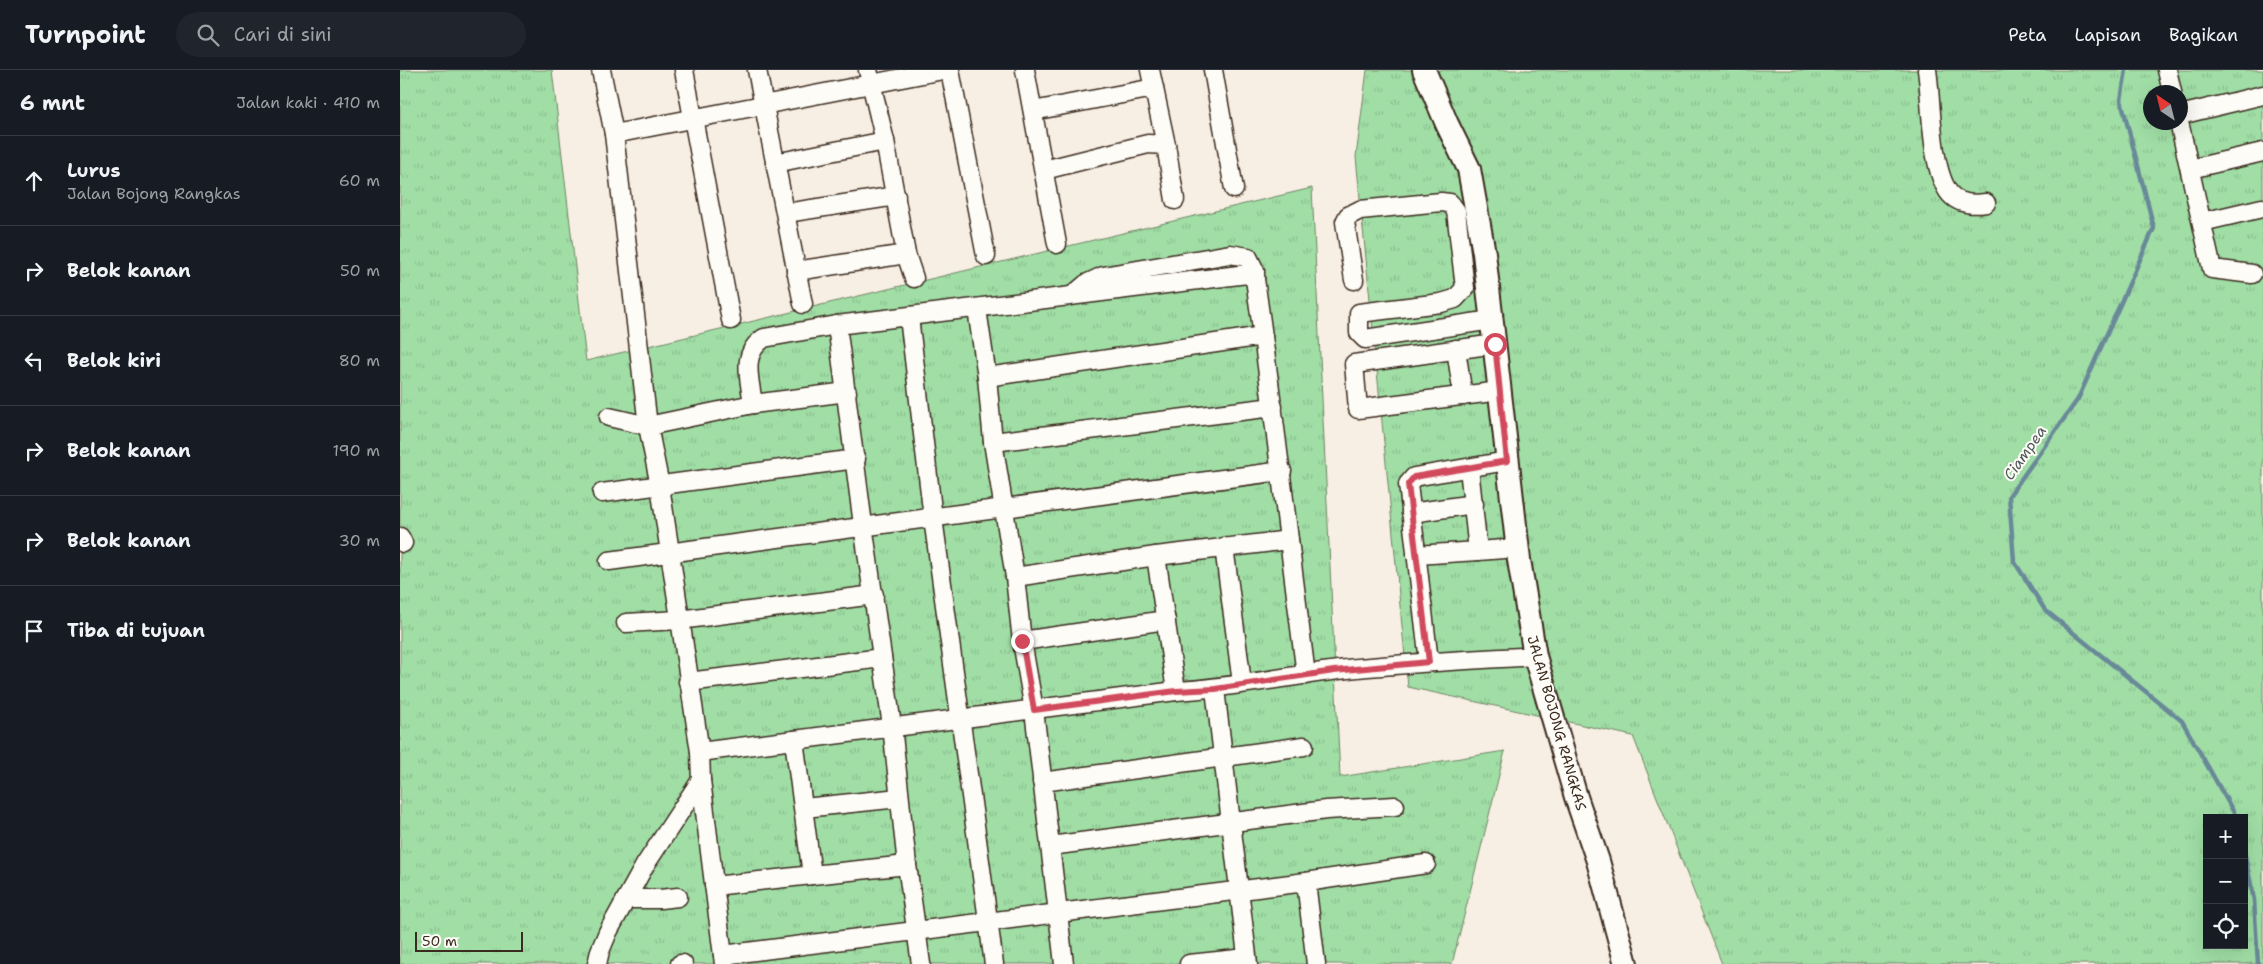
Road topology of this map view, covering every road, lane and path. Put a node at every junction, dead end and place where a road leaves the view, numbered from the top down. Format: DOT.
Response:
graph roads {
  1 [pos="601,70"];
  2 [pos="684,70"];
  3 [pos="757,70"];
  4 [pos="943,70"];
  5 [pos="950,70"];
  6 [pos="1026,70"];
  7 [pos="1150,70"];
  8 [pos="1213,70"];
  9 [pos="1424,70"];
  10 [pos="1927,70"];
  11 [pos="2167,70"];
  12 [pos="869,77"];
  13 [pos="2170,85"];
  14 [pos="1154,88"];
  15 [pos="2263,95"];
  16 [pos="764,104"];
  17 [pos="1033,111"];
  18 [pos="2188,113"];
  19 [pos="693,118"];
  20 [pos="2181,130"];
  21 [pos="614,134"];
  22 [pos="885,141"];
  23 [pos="1166,145"];
  24 [pos="2263,152"];
  25 [pos="775,163"];
  26 [pos="2190,169"];
  27 [pos="1044,170"];
  28 [pos="1234,189"];
  29 [pos="896,196"];
  30 [pos="1175,200"];
  31 [pos="1986,203"];
  32 [pos="2262,208"];
  33 [pos="786,212"];
  34 [pos="2202,222"];
  35 [pos="1057,244"];
  36 [pos="906,254"];
  37 [pos="986,256"];
  38 [pos="796,271"];
  39 [pos="2252,274"];
  40 [pos="914,278"];
  41 [pos="1354,280"];
  42 [pos="802,304"];
  43 [pos="977,309"];
  44 [pos="909,317"];
  45 [pos="731,320"];
  46 [pos="1492,320"];
  47 [pos="837,325"];
  48 [pos="1263,336"];
  49 [pos="1495,344"];
  50 [pos="1456,349"];
  51 [pos="987,376"];
  52 [pos="1500,391"];
  53 [pos="847,392"];
  54 [pos="1463,396"];
  55 [pos="753,404"];
  56 [pos="1273,407"];
  57 [pos="609,417"];
  58 [pos="648,426"];
  59 [pos="993,442"];
  60 [pos="856,459"];
  61 [pos="1507,461"];
  62 [pos="1469,468"];
  63 [pos="1282,471"];
  64 [pos="660,486"];
  65 [pos="602,493"];
  66 [pos="1474,504"];
  67 [pos="1005,509"];
  68 [pos="1411,513"];
  69 [pos="933,518"];
  70 [pos="863,525"];
  71 [pos="1289,540"];
  72 [pos="1224,547"];
  73 [pos="1517,548"];
  74 [pos="1478,551"];
  75 [pos="670,552"];
  76 [pos="1416,555"];
  77 [pos="1156,556"];
  78 [pos="608,560"];
  79 [pos="1015,577"];
  80 [pos="874,594"];
  81 [pos="679,620"];
  82 [pos="1166,620"];
  83 [pos="626,623"];
  84 [pos="1022,641"];
  85 [pos="1535,656"];
  86 [pos="882,658"];
  87 [pos="1429,662"];
  88 [pos="1306,675"];
  89 [pos="688,682"];
  90 [pos="1242,684"];
  91 [pos="1215,689"];
  92 [pos="1176,691"];
  93 [pos="1034,710"];
  94 [pos="960,719"];
  95 [pos="892,726"];
  96 [pos="794,740"];
  97 [pos="1304,746"];
  98 [pos="700,752"];
  99 [pos="1221,756"];
  100 [pos="701,780"];
  101 [pos="1042,782"];
  102 [pos="899,798"];
  103 [pos="1395,806"];
  104 [pos="804,808"];
  105 [pos="1232,823"];
  106 [pos="1050,846"];
  107 [pos="1426,864"];
  108 [pos="907,865"];
  109 [pos="812,875"];
  110 [pos="1306,882"];
  111 [pos="714,886"];
  112 [pos="1240,890"];
  113 [pos="678,897"];
  114 [pos="626,899"];
  115 [pos="1057,913"];
  116 [pos="989,923"];
  117 [pos="917,932"];
  118 [pos="723,960"];
  119 [pos="1248,961"];
  120 [pos="597,964"];
  121 [pos="921,964"];
  122 [pos="994,964"];
  123 [pos="1064,964"];
  124 [pos="1189,964"];
  125 [pos="1316,964"];
  126 [pos="1626,964"];
  1 -- 21 [label="street"];
  2 -- 19 [label="street"];
  3 -- 16 [label="street"];
  4 -- 12 [label="street"];
  5 -- 37 [label="street"];
  6 -- 17 [label="street"];
  7 -- 14 [label="street"];
  8 -- 28 [label="street"];
  9 -- 46 [label="main road, JALAN BOJONG RANGKAS"];
  10 -- 31 [label="street"];
  11 -- 13 [label="street"];
  12 -- 16 [label="street"];
  12 -- 22 [label="street"];
  14 -- 17 [label="street"];
  14 -- 23 [label="street"];
  15 -- 18 [label="street"];
  16 -- 19 [label="street"];
  16 -- 25 [label="street"];
  17 -- 27 [label="street"];
  19 -- 21 [label="street"];
  19 -- 45 [label="street"];
  20 -- 26 [label="street"];
  21 -- 58 [label="street"];
  22 -- 25 [label="street"];
  22 -- 29 [label="street"];
  23 -- 27 [label="street"];
  23 -- 30 [label="street"];
  24 -- 26 [label="street"];
  25 -- 33 [label="street"];
  26 -- 34 [label="street"];
  27 -- 35 [label="street"];
  29 -- 33 [label="street"];
  29 -- 36 [label="street"];
  32 -- 34 [label="street"];
  33 -- 38 [label="street"];
  34 -- 39 [label="street"];
  36 -- 38 [label="street"];
  36 -- 40 [label="street"];
  38 -- 42 [label="street"];
  41 -- 46 [label="street"];
  43 -- 44 [label="street"];
  43 -- 48 [label="street"];
  43 -- 51 [label="street"];
  44 -- 47 [label="street"];
  44 -- 69 [label="street"];
  46 -- 49 [label="main road, JALAN BOJONG RANGKAS"];
  47 -- 53 [label="street"];
  47 -- 55 [label="street"];
  48 -- 51 [label="street"];
  48 -- 56 [label="street"];
  49 -- 50 [label="street"];
  49 -- 52 [label="main road, JALAN BOJONG RANGKAS"];
  50 -- 54 [label="street"];
  50 -- 54 [label="street"];
  51 -- 59 [label="street"];
  52 -- 54 [label="street"];
  52 -- 61 [label="main road, JALAN BOJONG RANGKAS"];
  53 -- 55 [label="street"];
  53 -- 60 [label="street"];
  55 -- 58 [label="street"];
  56 -- 59 [label="street"];
  56 -- 63 [label="street"];
  57 -- 58 [label="street"];
  58 -- 64 [label="street"];
  59 -- 67 [label="street"];
  60 -- 64 [label="street"];
  60 -- 70 [label="street"];
  61 -- 62 [label="street"];
  61 -- 73 [label="main road, JALAN BOJONG RANGKAS"];
  62 -- 66 [label="street"];
  62 -- 68 [label="street"];
  63 -- 67 [label="street"];
  63 -- 71 [label="street"];
  64 -- 65 [label="street"];
  64 -- 75 [label="street"];
  66 -- 68 [label="street"];
  66 -- 74 [label="street"];
  67 -- 69 [label="street"];
  67 -- 79 [label="street"];
  68 -- 76 [label="street"];
  69 -- 70 [label="street"];
  69 -- 94 [label="street"];
  70 -- 75 [label="street"];
  70 -- 80 [label="street"];
  71 -- 72 [label="street"];
  71 -- 88 [label="street"];
  72 -- 77 [label="street"];
  72 -- 90 [label="street"];
  73 -- 74 [label="street"];
  73 -- 85 [label="main road, JALAN BOJONG RANGKAS"];
  74 -- 76 [label="street"];
  75 -- 78 [label="street"];
  75 -- 81 [label="street"];
  76 -- 87 [label="street"];
  77 -- 79 [label="street"];
  77 -- 82 [label="street"];
  79 -- 84 [label="street"];
  80 -- 81 [label="street"];
  80 -- 86 [label="street"];
  81 -- 83 [label="street"];
  81 -- 89 [label="street"];
  82 -- 84 [label="street"];
  82 -- 92 [label="street"];
  84 -- 93 [label="street"];
  85 -- 87 [label="street"];
  85 -- 126 [label="main road, JALAN BOJONG RANGKAS"];
  86 -- 89 [label="street"];
  86 -- 95 [label="street"];
  87 -- 88 [label="street"];
  88 -- 90 [label="street"];
  89 -- 98 [label="street"];
  90 -- 91 [label="street"];
  91 -- 92 [label="street"];
  91 -- 99 [label="street"];
  92 -- 93 [label="street"];
  93 -- 94 [label="street"];
  93 -- 101 [label="street"];
  94 -- 95 [label="street"];
  94 -- 116 [label="street"];
  95 -- 96 [label="street"];
  95 -- 102 [label="street"];
  96 -- 98 [label="street"];
  96 -- 104 [label="street"];
  97 -- 99 [label="street"];
  98 -- 100 [label="street"];
  99 -- 101 [label="street"];
  99 -- 105 [label="street"];
  100 -- 111 [label="street"];
  100 -- 114 [label="street"];
  101 -- 106 [label="street"];
  102 -- 104 [label="street"];
  102 -- 108 [label="street"];
  103 -- 105 [label="street"];
  104 -- 109 [label="street"];
  105 -- 106 [label="street"];
  105 -- 112 [label="street"];
  106 -- 115 [label="street"];
  107 -- 110 [label="street"];
  108 -- 109 [label="street"];
  108 -- 117 [label="street"];
  109 -- 111 [label="street"];
  110 -- 112 [label="street"];
  110 -- 125 [label="street"];
  111 -- 118 [label="street"];
  112 -- 115 [label="street"];
  112 -- 119 [label="street"];
  113 -- 114 [label="street"];
  114 -- 120 [label="street"];
  115 -- 116 [label="street"];
  115 -- 123 [label="street"];
  116 -- 117 [label="street"];
  116 -- 122 [label="street"];
  117 -- 118 [label="street"];
  117 -- 121 [label="street"];
  119 -- 124 [label="street"];
}
